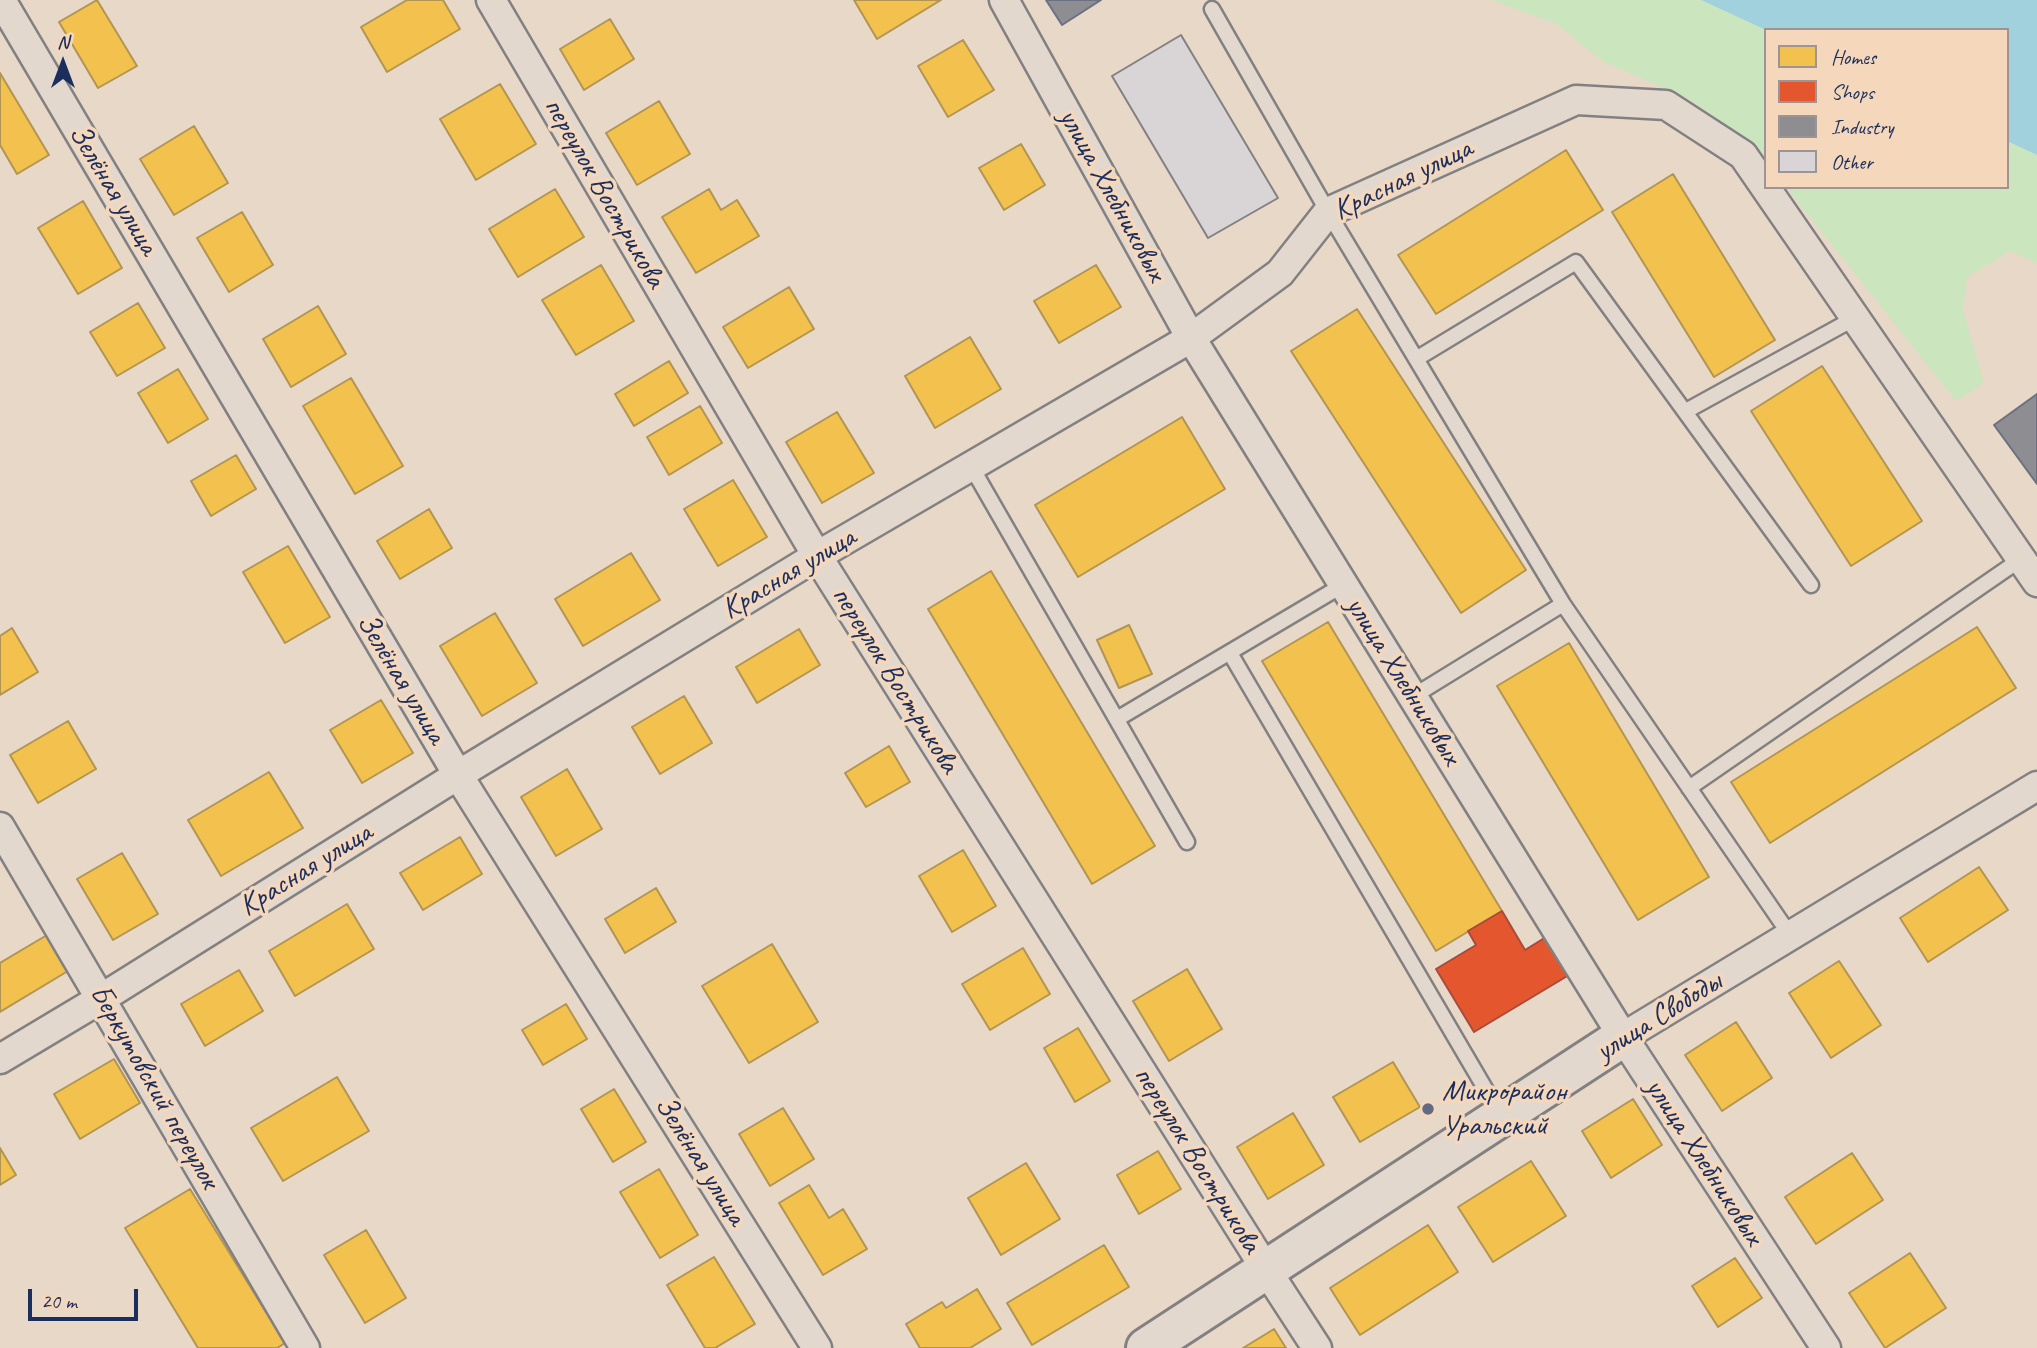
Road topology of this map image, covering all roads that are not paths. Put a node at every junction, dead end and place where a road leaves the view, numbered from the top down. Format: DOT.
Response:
graph roads {
  1 [pos="1,0"];
  2 [pos="491,0"];
  3 [pos="1004,0"];
  4 [pos="1212,9"];
  5 [pos="1764,185"];
  6 [pos="1767,189"];
  7 [pos="1328,212"];
  8 [pos="1856,318"];
  9 [pos="1191,338"];
  10 [pos="1416,359"];
  11 [pos="1686,411"];
  12 [pos="971,466"];
  13 [pos="817,556"];
  14 [pos="2021,559"];
  15 [pos="2037,582"];
  16 [pos="1343,585"];
  17 [pos="1811,585"];
  18 [pos="1563,604"];
  19 [pos="1230,653"];
  20 [pos="1412,697"];
  21 [pos="1117,719"];
  22 [pos="458,775"];
  23 [pos="2037,786"];
  24 [pos="1689,788"];
  25 [pos="0,827"];
  26 [pos="1187,842"];
  27 [pos="1790,936"];
  28 [pos="102,998"];
  29 [pos="1623,1037"];
  30 [pos="0,1059"];
  31 [pos="1503,1117"];
  32 [pos="1267,1271"];
  33 [pos="305,1348"];
  34 [pos="817,1348"];
  35 [pos="1146,1348"];
  36 [pos="1317,1348"];
  37 [pos="1826,1348"];
  1 -- 22 [label="street, Зелёная улица"];
  2 -- 13 [label="street, переулок Вострикова"];
  3 -- 9 [label="street, улица Хлебниковых"];
  4 -- 7 [label="lane"];
  5 -- 7 [label="street, Красная улица"];
  6 -- 8 [label="street, Красная улица"];
  7 -- 9 [label="street, Красная улица"];
  7 -- 10 [label="lane"];
  8 -- 11 [label="lane"];
  8 -- 14 [label="street"];
  9 -- 12 [label="street, Красная улица"];
  9 -- 16 [label="street, улица Хлебниковых"];
  10 -- 11 [label="lane"];
  10 -- 18 [label="lane"];
  11 -- 17 [label="lane"];
  12 -- 13 [label="street, Красная улица"];
  12 -- 21 [label="lane"];
  13 -- 22 [label="street, Красная улица"];
  13 -- 32 [label="street, переулок Вострикова"];
  14 -- 15 [label="street"];
  14 -- 24 [label="lane"];
  16 -- 19 [label="lane"];
  16 -- 20 [label="street, улица Хлебниковых"];
  18 -- 20 [label="lane"];
  18 -- 24 [label="lane"];
  19 -- 21 [label="lane"];
  19 -- 31 [label="lane"];
  20 -- 29 [label="street, улица Хлебниковых"];
  21 -- 26 [label="lane"];
  22 -- 28 [label="street, Красная улица"];
  22 -- 34 [label="street, Зелёная улица"];
  23 -- 27 [label="street, улица Свободы"];
  24 -- 27 [label="lane"];
  25 -- 28 [label="street, Беркутовский переулок"];
  27 -- 29 [label="street, улица Свободы"];
  28 -- 30 [label="street, Красная улица"];
  28 -- 33 [label="street, Беркутовский переулок"];
  29 -- 31 [label="street, улица Свободы"];
  29 -- 37 [label="street, улица Хлебниковых"];
  31 -- 32 [label="street, улица Свободы"];
  32 -- 35 [label="street, улица Свободы"];
  32 -- 36 [label="street, переулок Вострикова"];
}
